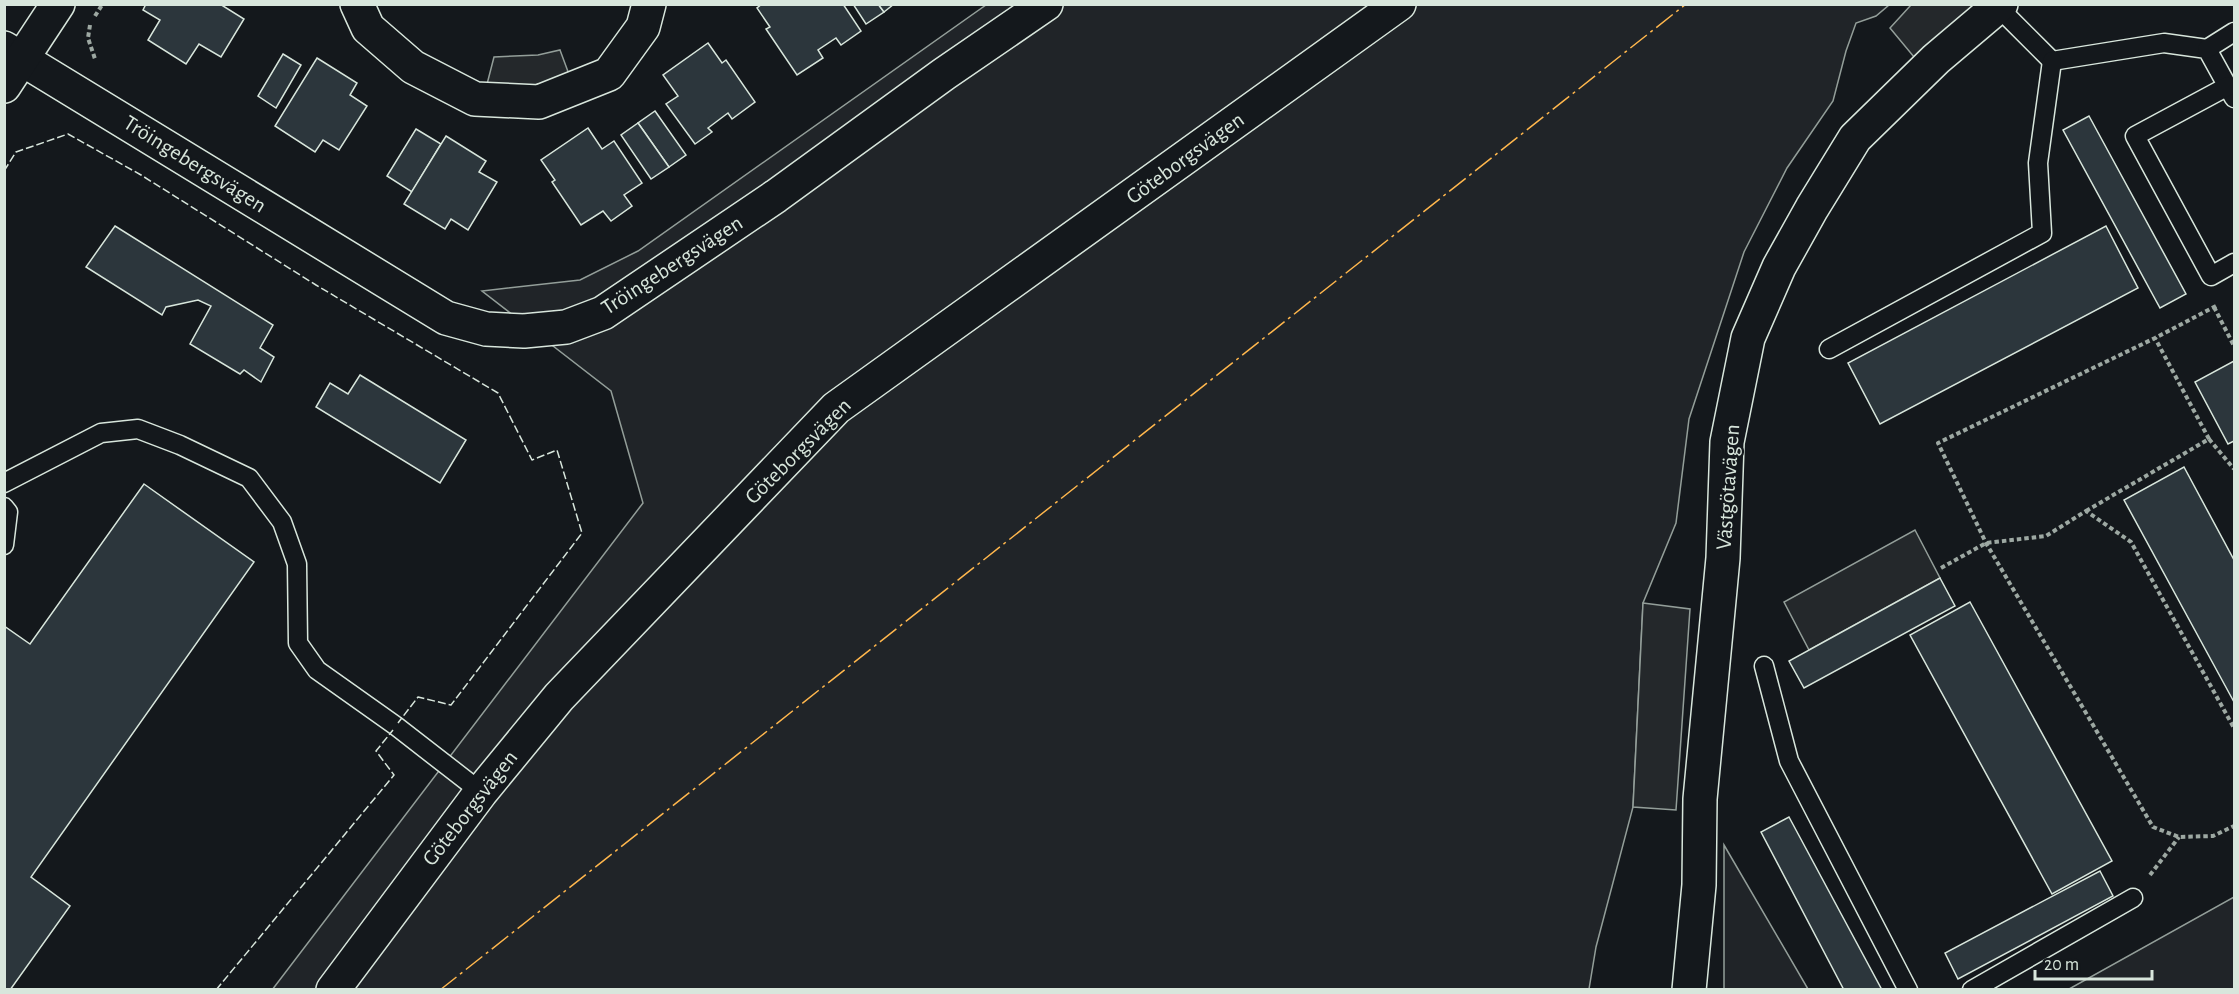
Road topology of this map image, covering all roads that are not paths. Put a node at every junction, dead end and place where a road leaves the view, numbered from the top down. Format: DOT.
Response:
graph roads {
  1 [pos="58,4"];
  2 [pos="357,4"];
  3 [pos="649,4"];
  4 [pos="1046,4"];
  5 [pos="1399,4"];
  6 [pos="2000,6"];
  7 [pos="2235,32"];
  8 [pos="2207,49"];
  9 [pos="13,53"];
  10 [pos="2052,62"];
  11 [pos="4,86"];
  12 [pos="2231,92"];
  13 [pos="2235,263"];
  14 [pos="1829,349"];
  15 [pos="4,483"];
  16 [pos="4,507"];
  17 [pos="4,545"];
  18 [pos="1764,666"];
  19 [pos="481,792"];
  20 [pos="2133,898"];
  21 [pos="333,990"];
  22 [pos="1689,990"];
  23 [pos="1908,990"];
  24 [pos="1972,990"];
  1 -- 9 [label="street"];
  2 -- 3 [label="street"];
  4 -- 9 [label="street, Tröingebergsvägen"];
  5 -- 19 [label="street, Göteborgsvägen"];
  6 -- 10 [label="lane"];
  6 -- 22 [label="street, Västgötavägen"];
  7 -- 8 [label="lane"];
  8 -- 10 [label="lane"];
  8 -- 12 [label="lane"];
  9 -- 11 [label="street"];
  10 -- 14 [label="lane"];
  12 -- 13 [label="lane"];
  15 -- 19 [label="lane"];
  16 -- 17 [label="lane"];
  18 -- 23 [label="lane"];
  19 -- 21 [label="street, Göteborgsvägen"];
  20 -- 24 [label="lane"];
}
